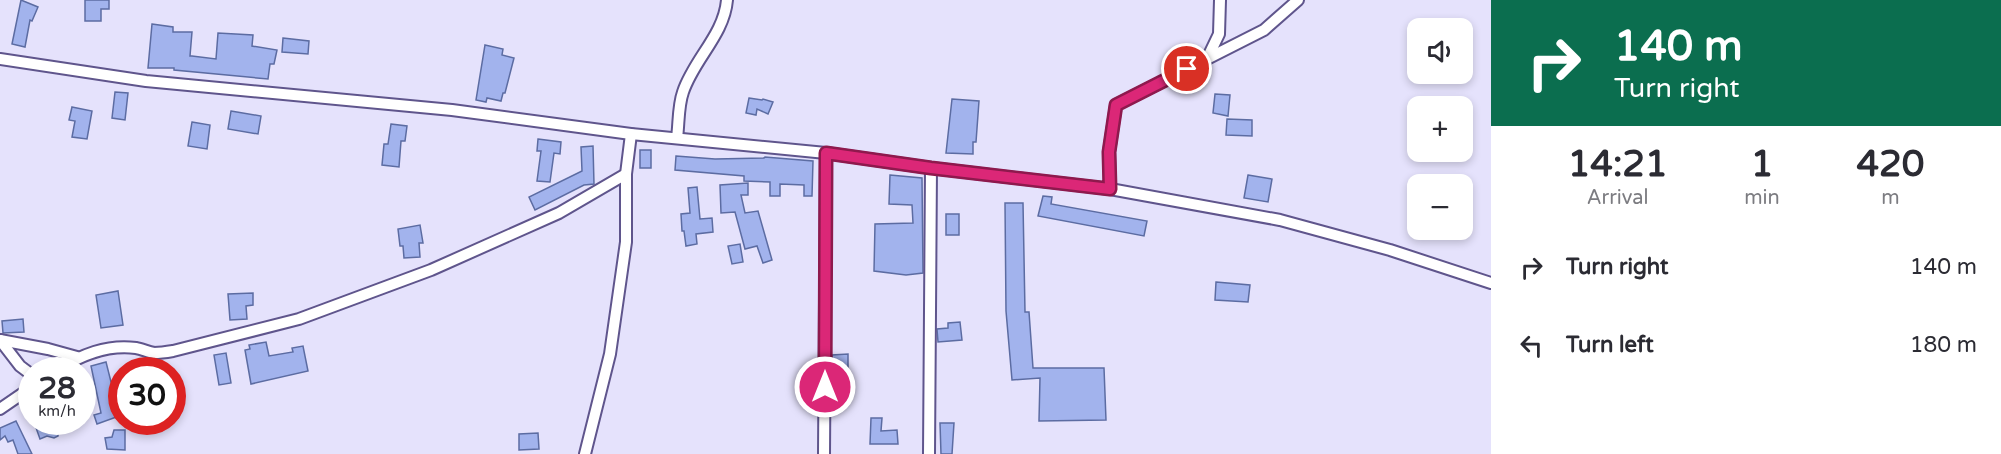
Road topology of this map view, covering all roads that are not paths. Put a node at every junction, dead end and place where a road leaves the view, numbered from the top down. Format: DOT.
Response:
graph roads {
  1 [pos="727,0"];
  2 [pos="1220,0"];
  3 [pos="1298,0"];
  4 [pos="0,59"];
  5 [pos="1207,59"];
  6 [pos="631,134"];
  7 [pos="677,138"];
  8 [pos="826,153"];
  9 [pos="931,168"];
  10 [pos="626,174"];
  11 [pos="1110,189"];
  12 [pos="1491,283"];
  13 [pos="0,340"];
  14 [pos="78,357"];
  15 [pos="18,363"];
  16 [pos="18,397"];
  17 [pos="0,409"];
  18 [pos="585,454"];
  19 [pos="824,454"];
  20 [pos="930,454"];
  1 -- 7 [label="street"];
  2 -- 5 [label="street"];
  3 -- 5 [label="street"];
  4 -- 6 [label="street"];
  5 -- 11 [label="street"];
  6 -- 7 [label="street"];
  6 -- 10 [label="street"];
  7 -- 8 [label="street"];
  8 -- 9 [label="street"];
  8 -- 19 [label="street"];
  9 -- 11 [label="street"];
  9 -- 20 [label="street"];
  10 -- 14 [label="street"];
  10 -- 18 [label="street"];
  11 -- 12 [label="street"];
  13 -- 14 [label="street"];
  13 -- 15 [label="street"];
  16 -- 17 [label="street"];
}
